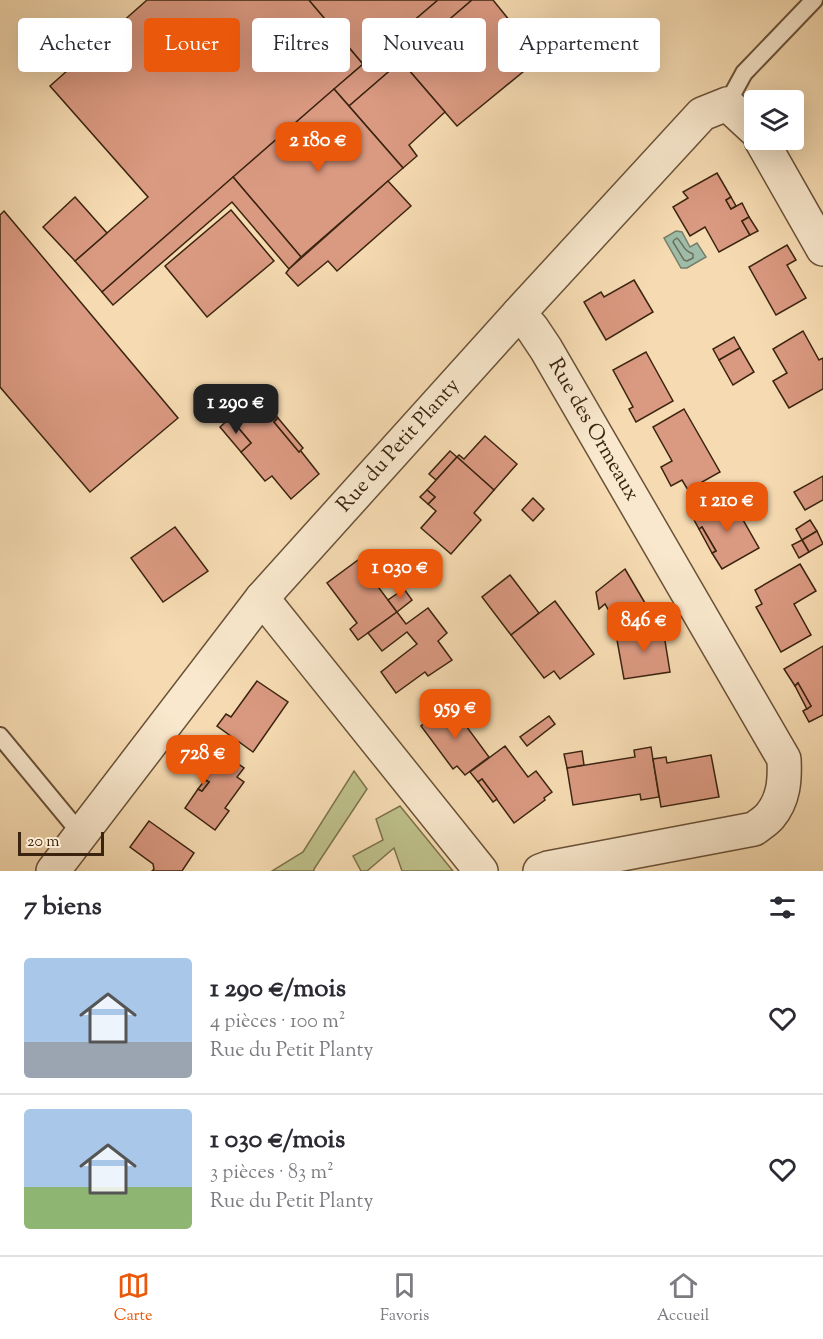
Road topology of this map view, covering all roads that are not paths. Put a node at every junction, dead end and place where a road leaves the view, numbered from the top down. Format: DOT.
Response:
graph roads {
  1 [pos="814,0"];
  2 [pos="727,104"];
  3 [pos="744,120"];
  4 [pos="767,150"];
  5 [pos="823,249"];
  6 [pos="519,313"];
  7 [pos="262,598"];
  8 [pos="0,736"];
  9 [pos="81,834"];
  10 [pos="53,871"];
  11 [pos="481,871"];
  12 [pos="540,871"];
  1 -- 2 [label="lane"];
  2 -- 3 [label="street"];
  2 -- 6 [label="street, Rue du Petit Planty"];
  4 -- 5 [label="street"];
  6 -- 7 [label="street, Rue du Petit Planty"];
  6 -- 12 [label="street, Rue des Ormeaux"];
  7 -- 9 [label="street, Rue du Petit Planty"];
  7 -- 11 [label="street"];
  8 -- 9 [label="lane"];
  9 -- 10 [label="street, Rue du Petit Planty"];
}
